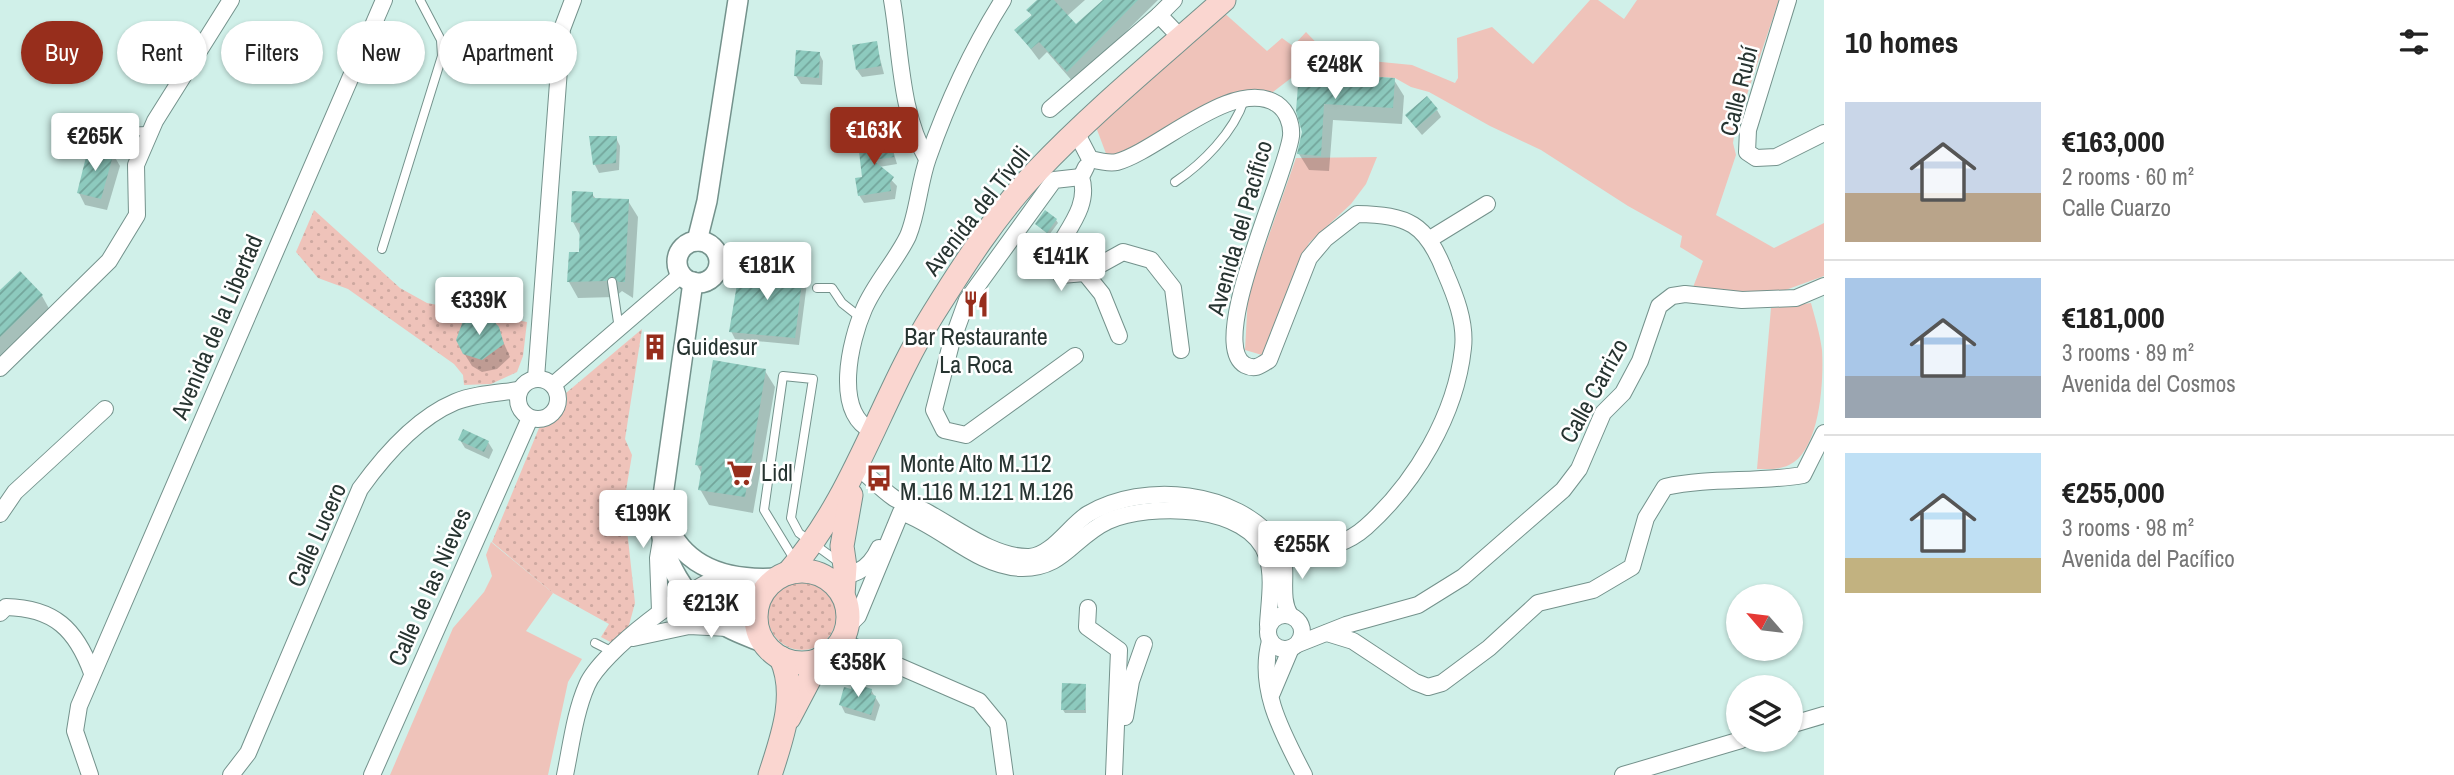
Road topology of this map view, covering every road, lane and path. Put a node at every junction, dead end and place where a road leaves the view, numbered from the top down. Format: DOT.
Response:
graph roads {
  1 [pos="231,0"];
  2 [pos="384,0"];
  3 [pos="420,0"];
  4 [pos="573,0"];
  5 [pos="738,0"];
  6 [pos="892,0"];
  7 [pos="1003,0"];
  8 [pos="1174,0"];
  9 [pos="1224,0"];
  10 [pos="1788,0"];
  11 [pos="1159,15"];
  12 [pos="1181,38"];
  13 [pos="1244,100"];
  14 [pos="1050,110"];
  15 [pos="150,131"];
  16 [pos="1824,133"];
  17 [pos="1077,134"];
  18 [pos="103,147"];
  19 [pos="927,159"];
  20 [pos="1090,159"];
  21 [pos="1081,177"];
  22 [pos="1175,182"];
  23 [pos="1487,204"];
  24 [pos="1430,239"];
  25 [pos="697,241"];
  26 [pos="382,249"];
  27 [pos="1085,273"];
  28 [pos="687,278"];
  29 [pos="612,282"];
  30 [pos="1824,286"];
  31 [pos="817,288"];
  32 [pos="861,318"];
  33 [pos="619,329"];
  34 [pos="1119,336"];
  35 [pos="1181,350"];
  36 [pos="1075,356"];
  37 [pos="0,368"];
  38 [pos="536,378"];
  39 [pos="553,385"];
  40 [pos="519,390"];
  41 [pos="105,409"];
  42 [pos="530,418"];
  43 [pos="872,431"];
  44 [pos="1824,433"];
  45 [pos="858,467"];
  46 [pos="665,493"];
  47 [pos="897,500"];
  48 [pos="0,514"];
  49 [pos="661,540"];
  50 [pos="813,544"];
  51 [pos="1276,560"];
  52 [pos="787,571"];
  53 [pos="726,575"];
  54 [pos="844,578"];
  55 [pos="689,593"];
  56 [pos="2,605"];
  57 [pos="1088,608"];
  58 [pos="660,611"];
  59 [pos="1294,618"];
  60 [pos="1367,619"];
  61 [pos="1346,625"];
  62 [pos="729,628"];
  63 [pos="1269,633"];
  64 [pos="1327,633"];
  65 [pos="844,634"];
  66 [pos="631,639"];
  67 [pos="595,643"];
  68 [pos="1144,644"];
  69 [pos="1294,646"];
  70 [pos="773,650"];
  71 [pos="1367,650"];
  72 [pos="613,652"];
  73 [pos="820,659"];
  74 [pos="92,673"];
  75 [pos="1271,695"];
  76 [pos="1824,715"];
  77 [pos="1803,721"];
  78 [pos="784,727"];
  79 [pos="1726,744"];
  80 [pos="248,753"];
  81 [pos="90,775"];
  82 [pos="231,775"];
  83 [pos="238,775"];
  84 [pos="372,775"];
  85 [pos="565,775"];
  86 [pos="770,775"];
  87 [pos="1005,775"];
  88 [pos="1115,775"];
  89 [pos="1304,775"];
  90 [pos="1623,775"];
  1 -- 15 [label="street"];
  2 -- 74 [label="street, Avenida de la Libertad"];
  3 -- 26 [label="lane"];
  4 -- 38 [label="street"];
  5 -- 25 [label="street"];
  6 -- 19 [label="street"];
  7 -- 19 [label="street"];
  8 -- 11 [label="street"];
  9 -- 12 [label="main road, Avenida del Tívoli"];
  10 -- 16 [label="street, Calle Rubí"];
  11 -- 12 [label="street"];
  11 -- 14 [label="street"];
  12 -- 17 [label="main road, Avenida del Tívoli"];
  13 -- 20 [label="street, Avenida del Pacífico"];
  13 -- 22 [label="lane"];
  13 -- 24 [label="street, Avenida del Pacífico"];
  15 -- 18 [label="lane"];
  15 -- 37 [label="street"];
  17 -- 20 [label="street"];
  17 -- 43 [label="main road, Avenida del Tívoli"];
  19 -- 32 [label="street"];
  20 -- 21 [label="street"];
  21 -- 27 [label="street"];
  21 -- 36 [label="street"];
  23 -- 24 [label="street"];
  24 -- 51 [label="street"];
  25 -- 28 [label="street"];
  25 -- 28 [label="street"];
  27 -- 34 [label="street"];
  27 -- 35 [label="street"];
  28 -- 33 [label="street"];
  28 -- 46 [label="street"];
  29 -- 33 [label="lane"];
  30 -- 60 [label="street, Calle Carrizo"];
  31 -- 32 [label="lane"];
  32 -- 43 [label="street"];
  33 -- 39 [label="street"];
  38 -- 39 [label="street"];
  38 -- 40 [label="street"];
  39 -- 42 [label="street"];
  40 -- 42 [label="street"];
  40 -- 80 [label="street, Calle Lucero"];
  41 -- 48 [label="street"];
  42 -- 84 [label="street, Calle de las Nieves"];
  43 -- 45 [label="main road, Avenida del Tívoli"];
  44 -- 71 [label="street"];
  45 -- 47 [label="street"];
  45 -- 50 [label="main road, Avenida del Tívoli"];
  45 -- 54 [label="main road, Avenida del Tívoli"];
  46 -- 49 [label="street"];
  46 -- 53 [label="street"];
  47 -- 51 [label="street"];
  47 -- 54 [label="street"];
  49 -- 55 [label="street"];
  49 -- 58 [label="street"];
  50 -- 52 [label="main road, Avenida del Tívoli"];
  50 -- 52 [label="lane"];
  50 -- 54 [label="lane"];
  51 -- 59 [label="street"];
  51 -- 63 [label="street"];
  51 -- 65 [label="street"];
  52 -- 53 [label="street"];
  52 -- 54 [label="main road"];
  52 -- 70 [label="main road"];
  53 -- 55 [label="street"];
  54 -- 65 [label="main road"];
  55 -- 58 [label="street"];
  55 -- 62 [label="street"];
  56 -- 74 [label="street"];
  57 -- 88 [label="street"];
  58 -- 66 [label="street"];
  59 -- 61 [label="street"];
  59 -- 63 [label="street"];
  59 -- 69 [label="street"];
  60 -- 61 [label="street, Calle Carrizo"];
  60 -- 71 [label="street"];
  61 -- 64 [label="street"];
  62 -- 66 [label="street"];
  62 -- 70 [label="street"];
  63 -- 69 [label="street"];
  63 -- 75 [label="street"];
  64 -- 69 [label="street"];
  64 -- 71 [label="street"];
  65 -- 73 [label="main road"];
  65 -- 87 [label="street"];
  66 -- 72 [label="street"];
  67 -- 72 [label="lane"];
  68 -- 88 [label="street"];
  69 -- 75 [label="street"];
  70 -- 73 [label="main road"];
  70 -- 78 [label="main road"];
  72 -- 85 [label="street"];
  73 -- 78 [label="main road"];
  74 -- 81 [label="street"];
  75 -- 89 [label="street"];
  76 -- 77 [label="street"];
  78 -- 86 [label="main road"];
  79 -- 90 [label="street"];
  80 -- 82 [label="street, Calle Lucero"];
  80 -- 83 [label="street"];
}
